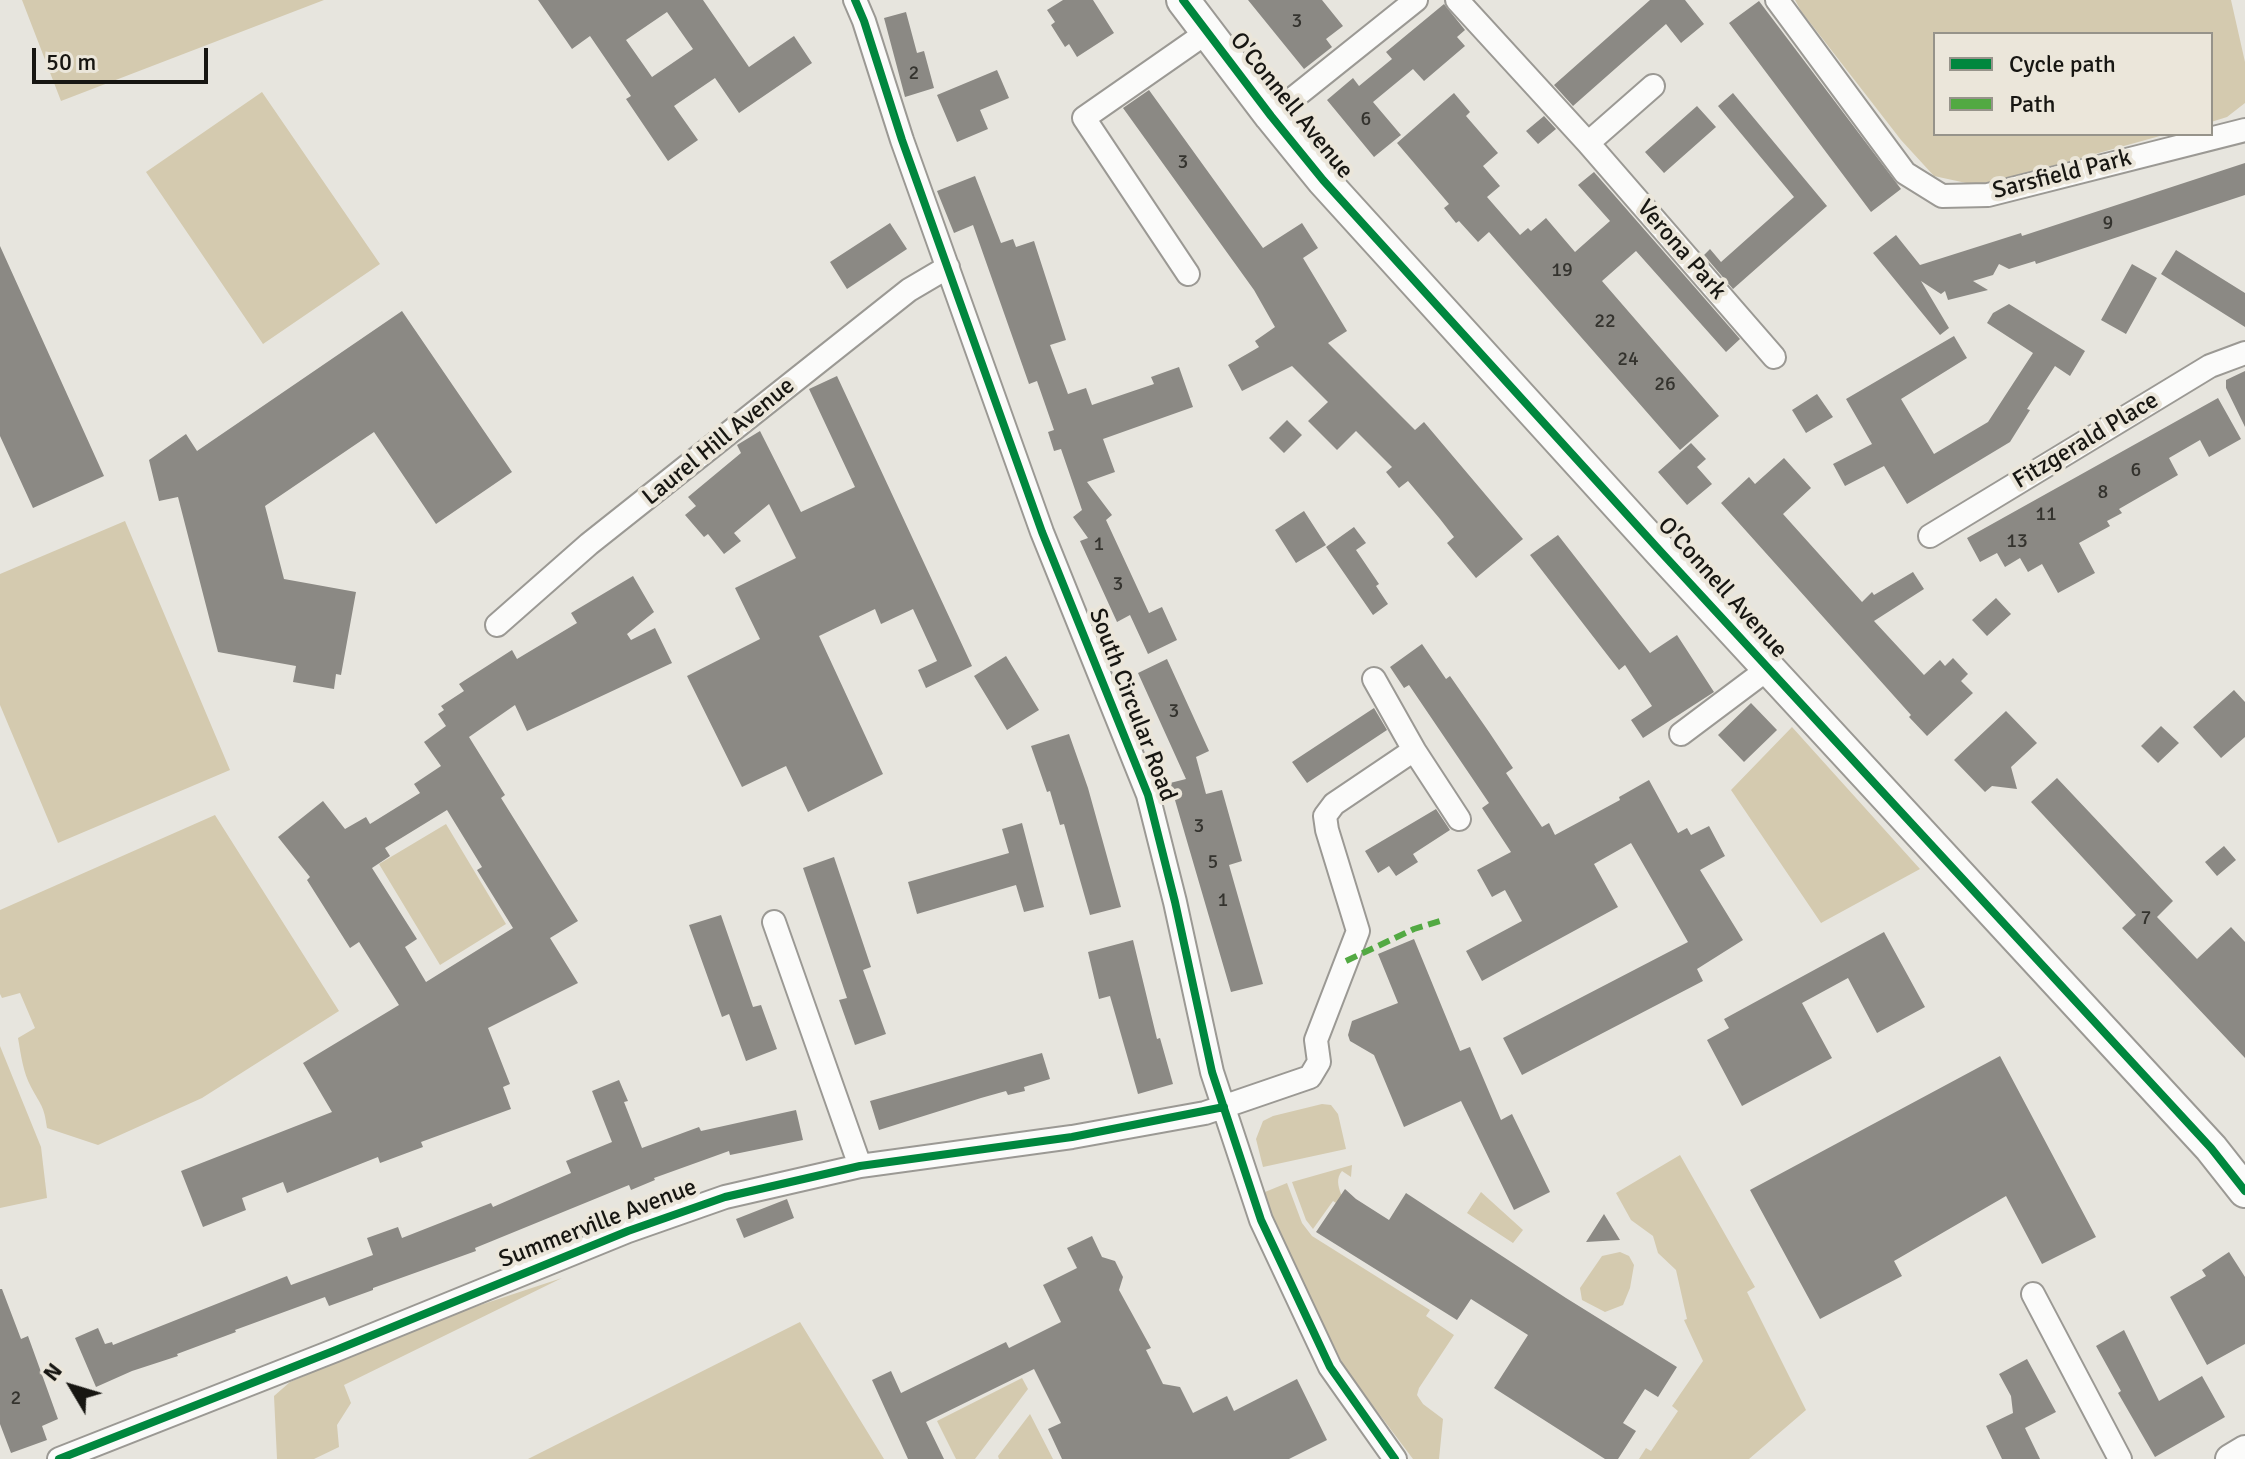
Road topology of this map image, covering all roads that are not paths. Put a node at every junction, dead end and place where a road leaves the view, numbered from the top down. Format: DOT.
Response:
graph roads {
  1 [pos="855,0"];
  2 [pos="1183,0"];
  3 [pos="1416,0"];
  4 [pos="1457,0"];
  5 [pos="1777,0"];
  6 [pos="1206,33"];
  7 [pos="1653,86"];
  8 [pos="1271,116"];
  9 [pos="2245,130"];
  10 [pos="1588,143"];
  11 [pos="948,267"];
  12 [pos="1188,274"];
  13 [pos="2245,353"];
  14 [pos="1774,357"];
  15 [pos="1930,536"];
  16 [pos="497,625"];
  17 [pos="1769,668"];
  18 [pos="1374,679"];
  19 [pos="1681,734"];
  20 [pos="1414,750"];
  21 [pos="1459,819"];
  22 [pos="774,922"];
  23 [pos="1224,1107"];
  24 [pos="860,1166"];
  25 [pos="2245,1191"];
  26 [pos="2033,1294"];
  27 [pos="2245,1450"];
  28 [pos="59,1459"];
  29 [pos="1395,1459"];
  30 [pos="2120,1459"];
  31 [pos="2230,1459"];
  1 -- 11 [label="street, South Circular Road"];
  2 -- 6 [label="main road, O'Connell Avenue"];
  3 -- 8 [label="street"];
  4 -- 10 [label="street, Verona Park"];
  5 -- 9 [label="street, Sarsfield Park"];
  6 -- 8 [label="main road, O'Connell Avenue"];
  6 -- 12 [label="street"];
  7 -- 10 [label="street"];
  8 -- 17 [label="main road, O'Connell Avenue"];
  10 -- 14 [label="street, Verona Park"];
  11 -- 16 [label="street, Laurel Hill Avenue"];
  11 -- 23 [label="street, South Circular Road"];
  13 -- 15 [label="street, Fitzgerald Place"];
  17 -- 19 [label="street"];
  17 -- 25 [label="main road, O'Connell Avenue"];
  18 -- 20 [label="street"];
  20 -- 21 [label="street"];
  20 -- 23 [label="street, Summerville Avenue"];
  22 -- 24 [label="street"];
  23 -- 24 [label="street, Summerville Avenue"];
  23 -- 29 [label="street, South Circular Road"];
  24 -- 28 [label="street, Summerville Avenue"];
  26 -- 30 [label="street"];
  27 -- 31 [label="street"];
}
